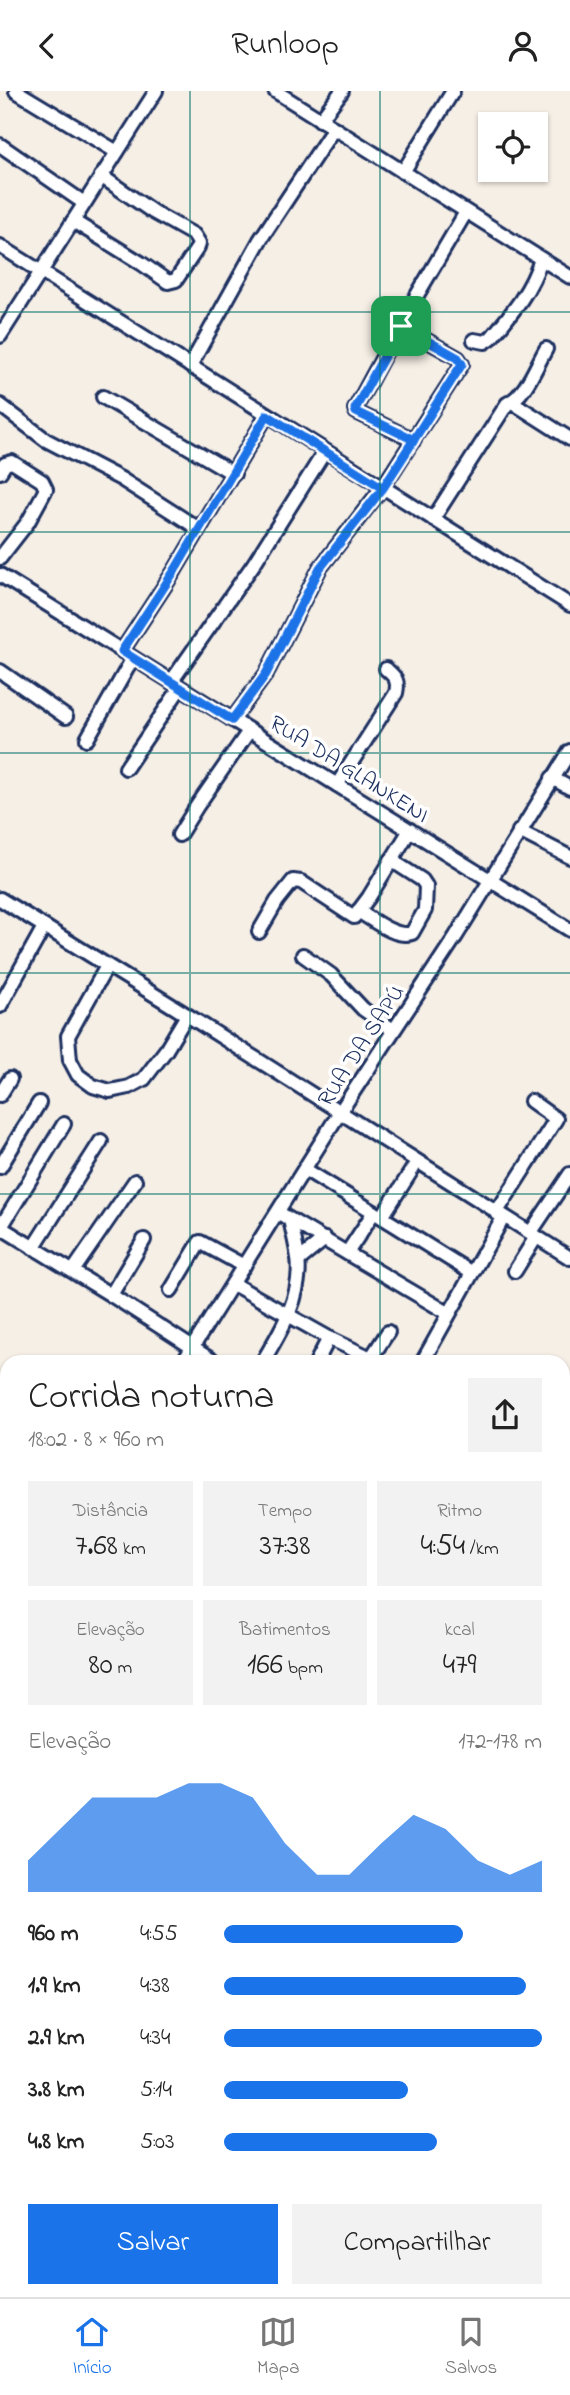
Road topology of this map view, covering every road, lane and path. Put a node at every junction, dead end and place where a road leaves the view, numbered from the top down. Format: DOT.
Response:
graph roads {
  1 [pos="156,91"];
  2 [pos="275,91"];
  3 [pos="342,91"];
  4 [pos="453,91"];
  5 [pos="21,92"];
  6 [pos="320,120"];
  7 [pos="334,128"];
  8 [pos="0,145"];
  9 [pos="117,152"];
  10 [pos="403,172"];
  11 [pos="101,176"];
  12 [pos="85,203"];
  13 [pos="466,212"];
  14 [pos="73,221"];
  15 [pos="0,246"];
  16 [pos="541,259"];
  17 [pos="40,272"];
  18 [pos="570,277"];
  19 [pos="401,326"];
  20 [pos="0,336"];
  21 [pos="474,341"];
  22 [pos="546,349"];
  23 [pos="190,366"];
  24 [pos="103,397"];
  25 [pos="512,402"];
  26 [pos="0,405"];
  27 [pos="267,415"];
  28 [pos="570,439"];
  29 [pos="414,440"];
  30 [pos="325,451"];
  31 [pos="0,472"];
  32 [pos="234,474"];
  33 [pos="383,488"];
  34 [pos="433,519"];
  35 [pos="199,529"];
  36 [pos="0,558"];
  37 [pos="0,575"];
  38 [pos="570,605"];
  39 [pos="127,655"];
  40 [pos="386,669"];
  41 [pos="0,671"];
  42 [pos="176,685"];
  43 [pos="66,717"];
  44 [pos="232,720"];
  45 [pos="250,731"];
  46 [pos="86,739"];
  47 [pos="570,751"];
  48 [pos="126,768"];
  49 [pos="552,778"];
  50 [pos="337,785"];
  51 [pos="570,788"];
  52 [pos="410,830"];
  53 [pos="519,831"];
  54 [pos="179,835"];
  55 [pos="569,856"];
  56 [pos="391,860"];
  57 [pos="489,880"];
  58 [pos="0,899"];
  59 [pos="358,911"];
  60 [pos="44,927"];
  61 [pos="570,930"];
  62 [pos="259,932"];
  63 [pos="303,954"];
  64 [pos="107,966"];
  65 [pos="0,1006"];
  66 [pos="187,1015"];
  67 [pos="393,1030"];
  68 [pos="10,1079"];
  69 [pos="0,1095"];
  70 [pos="531,1101"];
  71 [pos="39,1103"];
  72 [pos="340,1112"];
  73 [pos="64,1124"];
  74 [pos="101,1141"];
  75 [pos="417,1162"];
  76 [pos="0,1167"];
  77 [pos="306,1170"];
  78 [pos="570,1174"];
  79 [pos="135,1181"];
  80 [pos="378,1215"];
  81 [pos="500,1215"];
  82 [pos="284,1216"];
  83 [pos="0,1227"];
  84 [pos="533,1235"];
  85 [pos="325,1239"];
  86 [pos="144,1240"];
  87 [pos="33,1248"];
  88 [pos="347,1253"];
  89 [pos="570,1258"];
  90 [pos="299,1260"];
  91 [pos="244,1266"];
  92 [pos="73,1271"];
  93 [pos="515,1271"];
  94 [pos="472,1273"];
  95 [pos="233,1284"];
  96 [pos="171,1290"];
  97 [pos="111,1295"];
  98 [pos="448,1313"];
  99 [pos="289,1316"];
  100 [pos="388,1332"];
  101 [pos="329,1338"];
  102 [pos="192,1349"];
  103 [pos="188,1355"];
  104 [pos="202,1355"];
  105 [pos="266,1355"];
  106 [pos="320,1355"];
  107 [pos="364,1355"];
  108 [pos="376,1355"];
  109 [pos="426,1355"];
  1 -- 9 [label="street"];
  2 -- 6 [label="street"];
  3 -- 6 [label="street"];
  4 -- 10 [label="street"];
  5 -- 9 [label="street"];
  6 -- 7 [label="street"];
  7 -- 10 [label="street"];
  7 -- 23 [label="street"];
  8 -- 12 [label="street"];
  9 -- 11 [label="street"];
  10 -- 13 [label="street"];
  11 -- 12 [label="street"];
  11 -- 14 [label="street"];
  12 -- 14 [label="street"];
  13 -- 16 [label="street"];
  13 -- 19 [label="street"];
  14 -- 17 [label="street"];
  15 -- 17 [label="street"];
  16 -- 18 [label="street"];
  16 -- 21 [label="street"];
  17 -- 20 [label="street"];
  17 -- 23 [label="street"];
  19 -- 29 [label="street"];
  19 -- 29 [label="street"];
  22 -- 25 [label="street"];
  23 -- 27 [label="street"];
  24 -- 32 [label="street"];
  25 -- 28 [label="street"];
  25 -- 34 [label="street"];
  26 -- 35 [label="street"];
  27 -- 30 [label="street"];
  27 -- 32 [label="street"];
  29 -- 33 [label="street"];
  30 -- 33 [label="street"];
  30 -- 42 [label="street"];
  31 -- 36 [label="street"];
  32 -- 35 [label="street"];
  33 -- 34 [label="street"];
  33 -- 44 [label="street"];
  34 -- 38 [label="street"];
  35 -- 39 [label="street"];
  37 -- 39 [label="street, RUA DA GLANKENI"];
  39 -- 42 [label="street, RUA DA GLANKENI"];
  39 -- 46 [label="street"];
  40 -- 50 [label="street"];
  41 -- 43 [label="street"];
  42 -- 44 [label="street, RUA DA GLANKENI"];
  42 -- 48 [label="street"];
  44 -- 45 [label="street, RUA DA GLANKENI"];
  45 -- 50 [label="street, RUA DA GLANKENI"];
  45 -- 54 [label="street"];
  47 -- 49 [label="street, RUA DA SAPÚ"];
  49 -- 51 [label="street"];
  49 -- 53 [label="street, RUA DA SAPÚ"];
  50 -- 52 [label="street, RUA DA GLANKENI"];
  52 -- 56 [label="street"];
  52 -- 57 [label="street, RUA DA GLANKENI"];
  53 -- 55 [label="street"];
  53 -- 57 [label="street, RUA DA SAPÚ"];
  56 -- 59 [label="street"];
  56 -- 59 [label="street"];
  57 -- 61 [label="street, RUA DA GLANKENI"];
  57 -- 67 [label="street, RUA DA SAPÚ"];
  58 -- 60 [label="street"];
  59 -- 62 [label="street"];
  60 -- 64 [label="street"];
  60 -- 65 [label="street"];
  63 -- 67 [label="street"];
  64 -- 66 [label="street"];
  64 -- 66 [label="street"];
  66 -- 72 [label="street"];
  67 -- 72 [label="street, RUA DA SAPÚ"];
  68 -- 69 [label="street"];
  70 -- 81 [label="street"];
  71 -- 76 [label="street"];
  72 -- 75 [label="street"];
  72 -- 77 [label="street, RUA DA SAPÚ"];
  73 -- 83 [label="street"];
  74 -- 87 [label="street"];
  75 -- 80 [label="street"];
  75 -- 81 [label="street"];
  77 -- 80 [label="street"];
  77 -- 82 [label="street, RUA DA SAPÚ"];
  78 -- 84 [label="street"];
  79 -- 92 [label="street"];
  80 -- 88 [label="street"];
  80 -- 94 [label="street"];
  81 -- 84 [label="street"];
  81 -- 94 [label="street"];
  82 -- 85 [label="street"];
  82 -- 90 [label="street"];
  82 -- 91 [label="street, RUA DA SAPÚ"];
  83 -- 87 [label="street"];
  84 -- 89 [label="street"];
  84 -- 93 [label="street"];
  85 -- 88 [label="street"];
  85 -- 90 [label="street"];
  86 -- 97 [label="street"];
  87 -- 92 [label="street"];
  88 -- 98 [label="street"];
  90 -- 99 [label="street"];
  91 -- 95 [label="street, RUA DA SAPÚ"];
  91 -- 96 [label="street"];
  92 -- 97 [label="street"];
  94 -- 98 [label="street"];
  95 -- 99 [label="street"];
  95 -- 102 [label="street, RUA DA SAPÚ"];
  97 -- 102 [label="street"];
  98 -- 109 [label="street"];
  99 -- 101 [label="street"];
  99 -- 105 [label="street"];
  100 -- 108 [label="street"];
  101 -- 106 [label="street"];
  101 -- 107 [label="street"];
  102 -- 103 [label="street, RUA DA SAPÚ"];
  102 -- 104 [label="street"];
}
